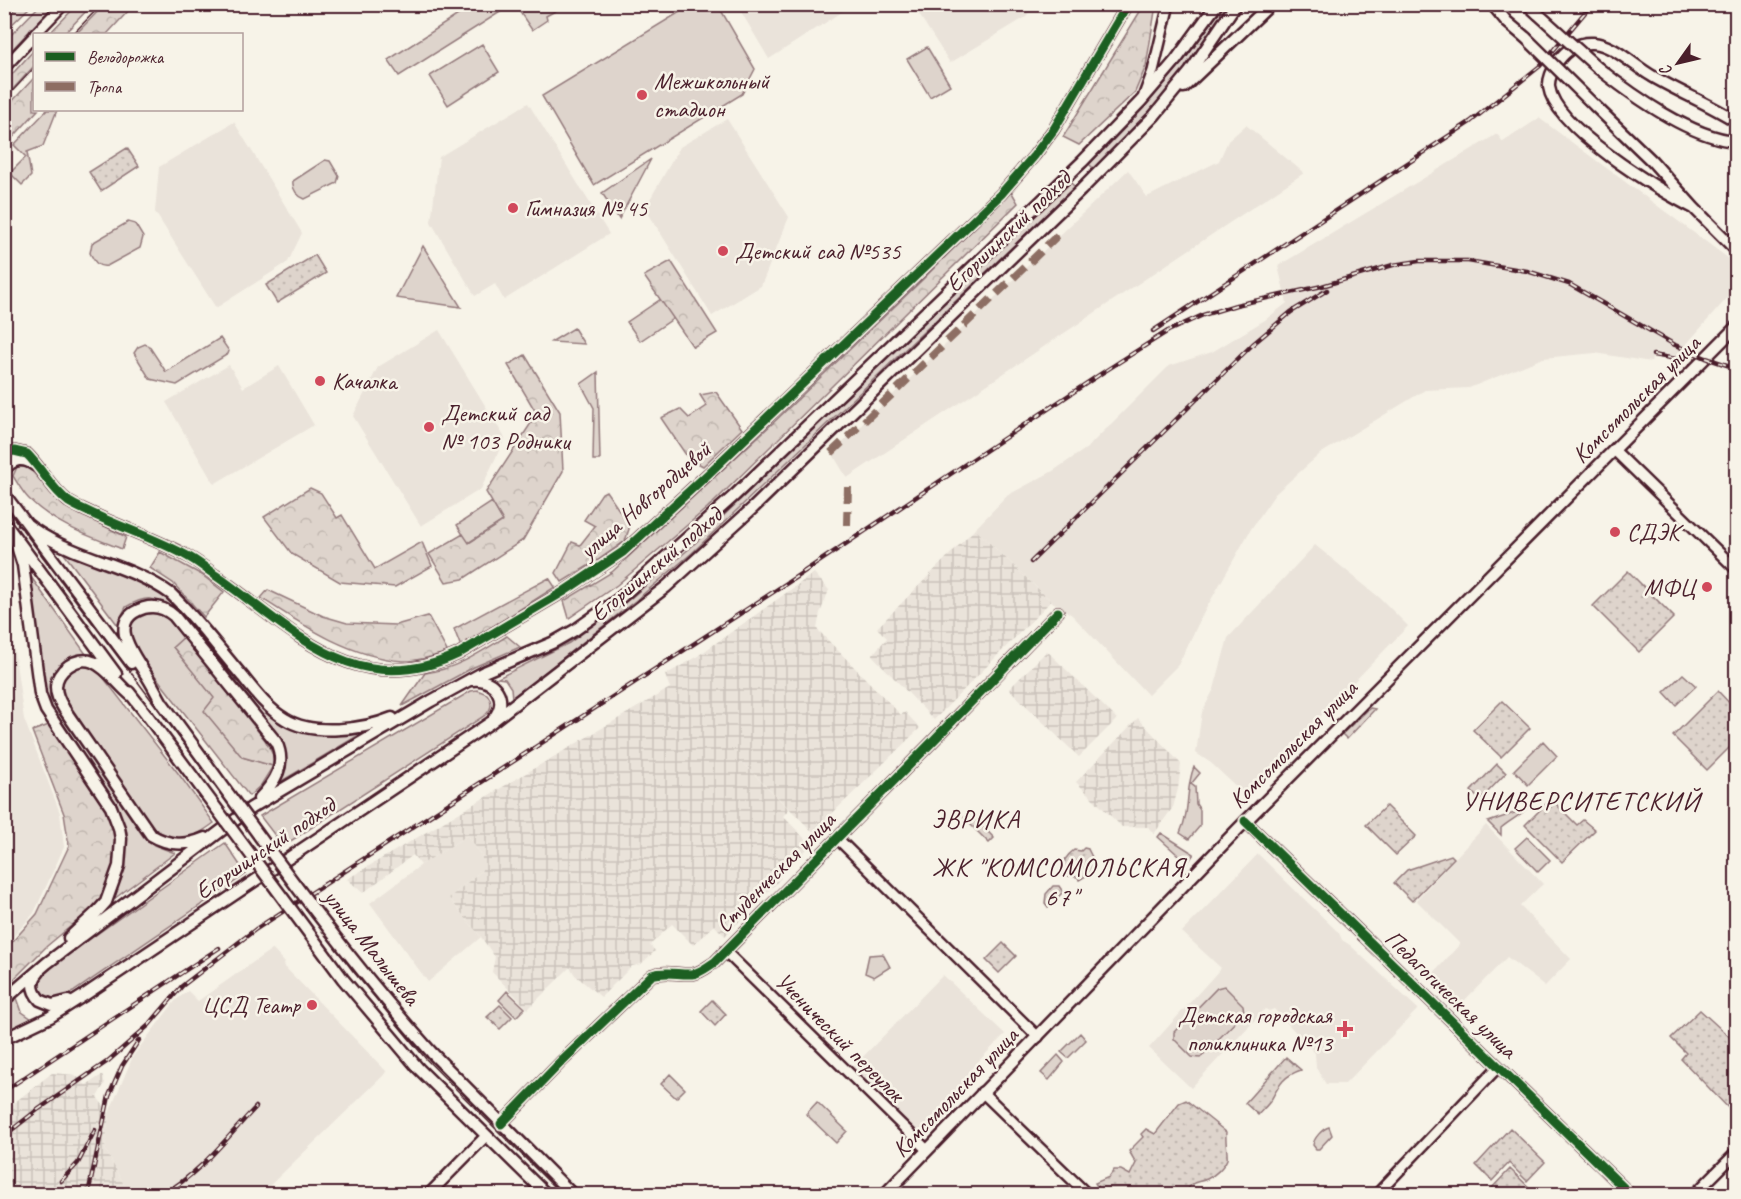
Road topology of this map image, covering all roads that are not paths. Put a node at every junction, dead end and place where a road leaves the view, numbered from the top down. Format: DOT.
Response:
graph roads {
  1 [pos="64,4"];
  2 [pos="1128,4"];
  3 [pos="1169,4"];
  4 [pos="1217,4"];
  5 [pos="1236,4"];
  6 [pos="1270,4"];
  7 [pos="1481,4"];
  8 [pos="1492,4"];
  9 [pos="1527,4"];
  10 [pos="1508,22"];
  11 [pos="37,33"];
  12 [pos="33,37"];
  13 [pos="4,68"];
  14 [pos="1141,101"];
  15 [pos="1154,116"];
  16 [pos="1737,121"];
  17 [pos="1737,141"];
  18 [pos="1694,208"];
  19 [pos="1737,250"];
  20 [pos="1737,327"];
  21 [pos="1614,450"];
  22 [pos="4,453"];
  23 [pos="38,469"];
  24 [pos="4,471"];
  25 [pos="4,494"];
  26 [pos="4,522"];
  27 [pos="24,522"];
  28 [pos="13,534"];
  29 [pos="1737,569"];
  30 [pos="1058,612"];
  31 [pos="464,683"];
  32 [pos="132,696"];
  33 [pos="430,701"];
  34 [pos="162,703"];
  35 [pos="490,723"];
  36 [pos="251,808"];
  37 [pos="1245,821"];
  38 [pos="219,832"];
  39 [pos="837,838"];
  40 [pos="725,951"];
  41 [pos="47,963"];
  42 [pos="83,996"];
  43 [pos="4,1000"];
  44 [pos="1038,1036"];
  45 [pos="4,1039"];
  46 [pos="1498,1067"];
  47 [pos="982,1092"];
  48 [pos="501,1124"];
  49 [pos="486,1136"];
  50 [pos="927,1150"];
  51 [pos="1737,1153"];
  52 [pos="429,1194"];
  53 [pos="546,1194"];
  54 [pos="572,1194"];
  55 [pos="885,1194"];
  56 [pos="1087,1194"];
  57 [pos="1377,1194"];
  58 [pos="1630,1194"];
  59 [pos="1695,1194"];
  1 -- 11 [label="street"];
  2 -- 23 [label="street, улица Новгородцевой"];
  3 -- 14 [label="street"];
  4 -- 14 [label="main road, Егоршинский подход"];
  5 -- 15 [label="main road, Егоршинский подход"];
  6 -- 15 [label="main road"];
  7 -- 10 [label="main road"];
  8 -- 10 [label="main road"];
  9 -- 17 [label="main road, bridge"];
  10 -- 18 [label="main road, bridge"];
  12 -- 13 [label="street"];
  14 -- 31 [label="main road, Егоршинский подход"];
  15 -- 35 [label="main road, Егоршинский подход"];
  16 -- 18 [label="main road"];
  18 -- 19 [label="main road"];
  20 -- 21 [label="main road, Комсомольская улица"];
  21 -- 29 [label="street"];
  21 -- 37 [label="main road, Комсомольская улица"];
  22 -- 23 [label="street, улица Новгородцевой"];
  23 -- 24 [label="street"];
  25 -- 27 [label="main road"];
  26 -- 28 [label="main road"];
  27 -- 33 [label="main road"];
  27 -- 34 [label="main road"];
  28 -- 32 [label="main road"];
  28 -- 43 [label="main road"];
  30 -- 39 [label="street, Студенческая улица"];
  31 -- 33 [label="main road, Егоршинский подход"];
  31 -- 35 [label="main road"];
  32 -- 38 [label="main road"];
  32 -- 49 [label="main road, улица Малышева, bridge"];
  33 -- 36 [label="main road, Егоршинский подход"];
  34 -- 36 [label="main road"];
  34 -- 48 [label="main road, улица Малышева, bridge"];
  35 -- 42 [label="main road, Егоршинский подход"];
  36 -- 38 [label="main road, Егоршинский подход"];
  37 -- 44 [label="main road, Комсомольская улица"];
  37 -- 46 [label="street, Педагогическая улица"];
  38 -- 41 [label="main road, Егоршинский подход"];
  39 -- 40 [label="street, Студенческая улица"];
  39 -- 44 [label="street"];
  40 -- 48 [label="street, Студенческая улица"];
  40 -- 50 [label="street, Ученический переулок"];
  41 -- 42 [label="main road"];
  41 -- 43 [label="main road, Егоршинский подход"];
  42 -- 45 [label="main road, Егоршинский подход"];
  44 -- 47 [label="main road, Комсомольская улица"];
  46 -- 57 [label="street"];
  46 -- 58 [label="street, Педагогическая улица"];
  47 -- 50 [label="main road, Комсомольская улица"];
  47 -- 56 [label="street"];
  48 -- 54 [label="main road, улица Малышева"];
  49 -- 52 [label="street"];
  49 -- 53 [label="main road, улица Малышева"];
  50 -- 55 [label="main road, Комсомольская улица"];
  51 -- 59 [label="street"];
}
